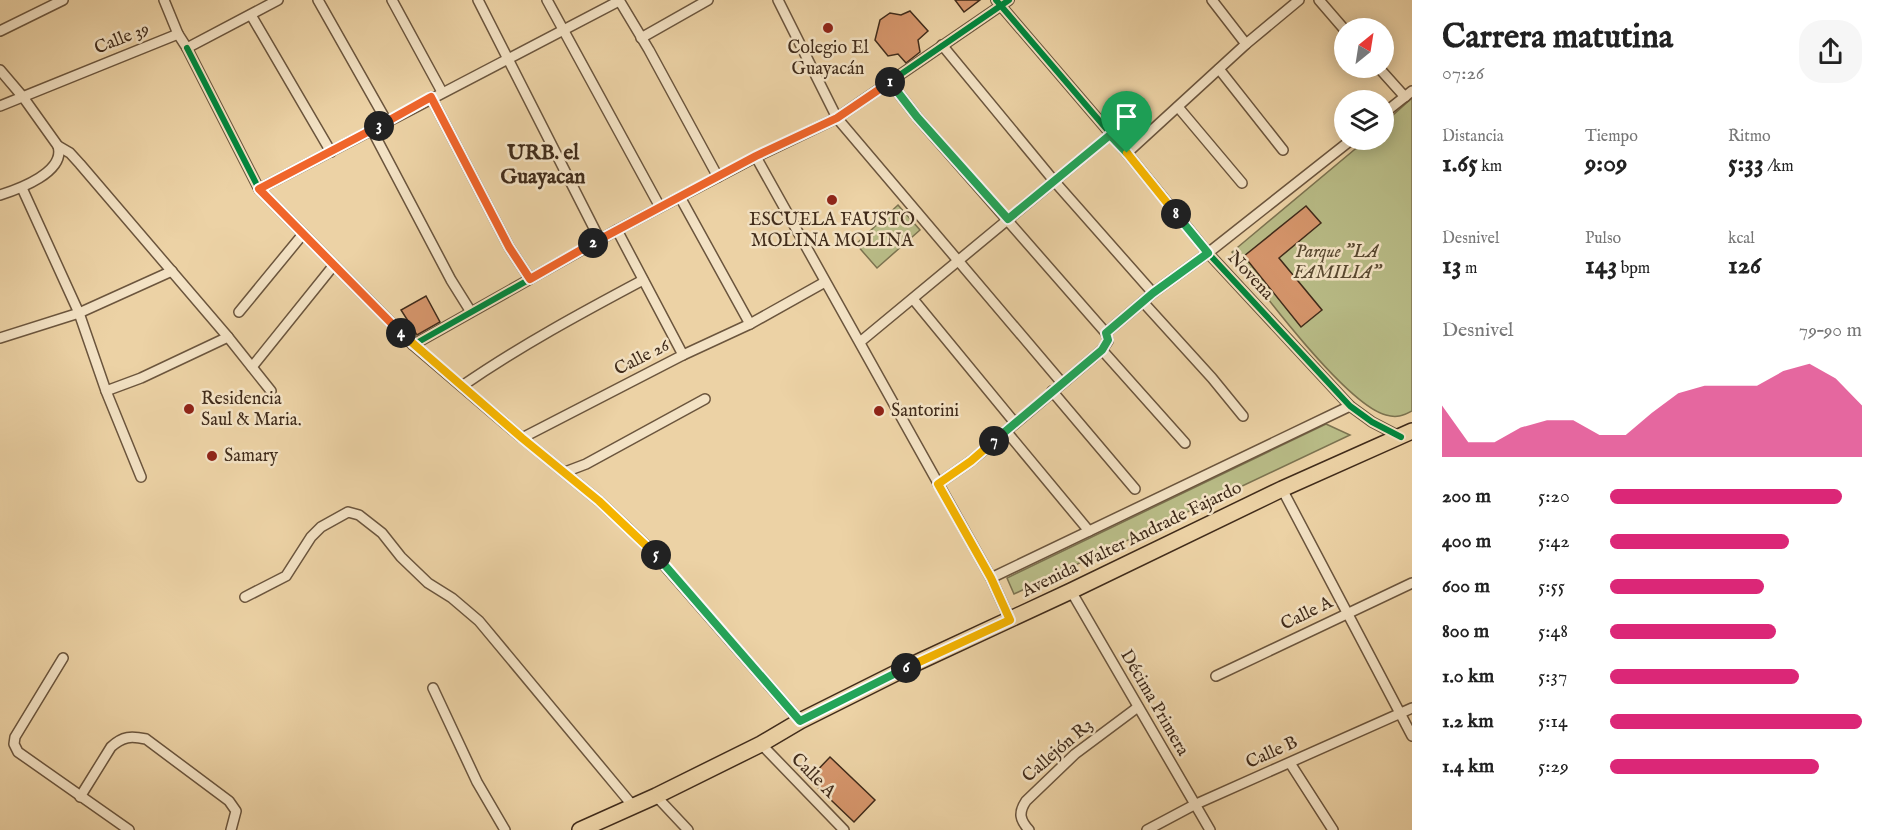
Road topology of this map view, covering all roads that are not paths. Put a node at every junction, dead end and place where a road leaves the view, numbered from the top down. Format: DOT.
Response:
graph roads {
  1 [pos="63,0"];
  2 [pos="164,0"];
  3 [pos="278,0"];
  4 [pos="318,0"];
  5 [pos="392,0"];
  6 [pos="478,0"];
  7 [pos="547,0"];
  8 [pos="619,0"];
  9 [pos="708,0"];
  10 [pos="778,0"];
  11 [pos="1212,0"];
  12 [pos="1299,0"];
  13 [pos="1319,0"];
  14 [pos="1002,2"];
  15 [pos="698,3"];
  16 [pos="251,15"];
  17 [pos="1335,18"];
  18 [pos="563,29"];
  19 [pos="0,31"];
  20 [pos="178,34"];
  21 [pos="641,38"];
  22 [pos="1246,44"];
  23 [pos="942,45"];
  24 [pos="187,48"];
  25 [pos="507,58"];
  26 [pos="1219,69"];
  27 [pos="0,70"];
  28 [pos="1390,78"];
  29 [pos="890,82"];
  30 [pos="442,92"];
  31 [pos="1408,94"];
  32 [pos="23,97"];
  33 [pos="431,97"];
  34 [pos="1394,105"];
  35 [pos="0,106"];
  36 [pos="1178,107"];
  37 [pos="837,118"];
  38 [pos="387,122"];
  39 [pos="372,130"];
  40 [pos="1110,135"];
  41 [pos="58,146"];
  42 [pos="1283,150"];
  43 [pos="1338,150"];
  44 [pos="331,152"];
  45 [pos="1127,153"];
  46 [pos="756,156"];
  47 [pos="718,177"];
  48 [pos="1054,182"];
  49 [pos="1242,183"];
  50 [pos="22,188"];
  51 [pos="259,189"];
  52 [pos="0,195"];
  53 [pos="680,197"];
  54 [pos="660,207"];
  55 [pos="1008,219"];
  56 [pos="617,230"];
  57 [pos="303,234"];
  58 [pos="600,240"];
  59 [pos="1208,253"];
  60 [pos="958,262"];
  61 [pos="334,265"];
  62 [pos="172,271"];
  63 [pos="530,279"];
  64 [pos="643,280"];
  65 [pos="825,282"];
  66 [pos="1153,293"];
  67 [pos="913,299"];
  68 [pos="1143,302"];
  69 [pos="239,312"];
  70 [pos="471,312"];
  71 [pos="79,313"];
  72 [pos="750,324"];
  73 [pos="1106,333"];
  74 [pos="228,337"];
  75 [pos="0,338"];
  76 [pos="860,342"];
  77 [pos="413,345"];
  78 [pos="1102,350"];
  79 [pos="683,355"];
  80 [pos="252,367"];
  81 [pos="1062,383"];
  82 [pos="462,386"];
  83 [pos="106,391"];
  84 [pos="1052,391"];
  85 [pos="272,392"];
  86 [pos="705,399"];
  87 [pos="1350,406"];
  88 [pos="1243,416"];
  89 [pos="1015,423"];
  90 [pos="1006,431"];
  91 [pos="1406,434"];
  92 [pos="522,438"];
  93 [pos="1185,443"];
  94 [pos="565,472"];
  95 [pos="141,477"];
  96 [pos="938,484"];
  97 [pos="1135,489"];
  98 [pos="1282,489"];
  99 [pos="1089,531"];
  100 [pos="991,578"];
  101 [pos="1412,583"];
  102 [pos="1071,591"];
  103 [pos="245,597"];
  104 [pos="1348,613"];
  105 [pos="1010,620"];
  106 [pos="63,658"];
  107 [pos="1216,676"];
  108 [pos="433,688"];
  109 [pos="1138,707"];
  110 [pos="1412,708"];
  111 [pos="1401,713"];
  112 [pos="800,721"];
  113 [pos="1412,736"];
  114 [pos="761,744"];
  115 [pos="1290,763"];
  116 [pos="80,796"];
  117 [pos="656,796"];
  118 [pos="633,806"];
  119 [pos="1194,806"];
  120 [pos="129,830"];
  121 [pos="231,830"];
  122 [pos="505,830"];
  123 [pos="580,830"];
  124 [pos="688,830"];
  125 [pos="844,830"];
  126 [pos="1029,830"];
  127 [pos="1147,830"];
  128 [pos="1210,830"];
  129 [pos="1333,830"];
  1 -- 19 [label="street"];
  2 -- 20 [label="street"];
  3 -- 16 [label="street"];
  4 -- 38 [label="street"];
  5 -- 30 [label="street"];
  6 -- 25 [label="street"];
  7 -- 18 [label="street"];
  8 -- 18 [label="street"];
  8 -- 21 [label="street"];
  9 -- 15 [label="street"];
  10 -- 37 [label="street"];
  11 -- 22 [label="street"];
  12 -- 22 [label="street"];
  13 -- 17 [label="street"];
  14 -- 23 [label="street, Novena"];
  14 -- 40 [label="street, Novena"];
  15 -- 21 [label="street"];
  16 -- 24 [label="street"];
  16 -- 44 [label="street"];
  18 -- 25 [label="street"];
  18 -- 54 [label="street"];
  20 -- 24 [label="street, Calle 39"];
  20 -- 32 [label="street, Calle 39"];
  21 -- 47 [label="street"];
  22 -- 26 [label="street"];
  23 -- 29 [label="street, Novena"];
  23 -- 48 [label="street"];
  24 -- 51 [label="street, Calle 39"];
  25 -- 30 [label="street"];
  25 -- 58 [label="street"];
  26 -- 36 [label="street"];
  26 -- 42 [label="street"];
  27 -- 32 [label="street"];
  28 -- 31 [label="street"];
  29 -- 37 [label="street, Novena"];
  29 -- 55 [label="street"];
  30 -- 33 [label="street"];
  31 -- 34 [label="street"];
  32 -- 35 [label="street, Calle 39"];
  32 -- 41 [label="street"];
  33 -- 38 [label="street"];
  33 -- 63 [label="street"];
  36 -- 45 [label="street"];
  36 -- 49 [label="street"];
  37 -- 46 [label="street, Novena"];
  37 -- 60 [label="street"];
  38 -- 39 [label="street"];
  39 -- 44 [label="street"];
  39 -- 70 [label="street"];
  40 -- 45 [label="street, Novena"];
  40 -- 48 [label="street"];
  41 -- 50 [label="street"];
  41 -- 62 [label="street"];
  43 -- 59 [label="street"];
  44 -- 51 [label="street"];
  45 -- 59 [label="street, Novena"];
  46 -- 47 [label="street, Novena"];
  46 -- 65 [label="street"];
  47 -- 53 [label="street, Novena"];
  48 -- 55 [label="street"];
  48 -- 66 [label="street"];
  50 -- 52 [label="street"];
  50 -- 71 [label="street"];
  51 -- 57 [label="street, Calle 39"];
  53 -- 54 [label="street, Novena"];
  53 -- 72 [label="street"];
  54 -- 56 [label="street, Novena"];
  55 -- 60 [label="street"];
  55 -- 73 [label="street"];
  56 -- 58 [label="street, Novena"];
  56 -- 64 [label="street, Calle 26"];
  57 -- 61 [label="street, Calle 39"];
  57 -- 69 [label="street"];
  58 -- 63 [label="street, Novena"];
  59 -- 66 [label="street"];
  59 -- 87 [label="street, Novena"];
  60 -- 67 [label="street"];
  60 -- 81 [label="street"];
  61 -- 77 [label="street, Calle 39"];
  61 -- 80 [label="street"];
  62 -- 71 [label="street"];
  62 -- 74 [label="street"];
  63 -- 70 [label="street, Novena"];
  64 -- 79 [label="street, Calle 26"];
  64 -- 82 [label="street"];
  65 -- 72 [label="street"];
  65 -- 76 [label="street"];
  66 -- 68 [label="street"];
  67 -- 76 [label="street"];
  67 -- 89 [label="street"];
  68 -- 73 [label="street"];
  68 -- 88 [label="street"];
  70 -- 77 [label="street, Novena"];
  71 -- 75 [label="street"];
  71 -- 83 [label="street"];
  72 -- 79 [label="street"];
  73 -- 78 [label="street"];
  74 -- 80 [label="street"];
  74 -- 83 [label="street"];
  76 -- 96 [label="street"];
  77 -- 82 [label="street, Calle 39"];
  78 -- 81 [label="street"];
  78 -- 93 [label="street"];
  79 -- 92 [label="street, Calle 26"];
  80 -- 85 [label="street"];
  81 -- 84 [label="street"];
  82 -- 92 [label="street, Calle 39"];
  83 -- 95 [label="street"];
  84 -- 89 [label="street"];
  84 -- 97 [label="street"];
  86 -- 94 [label="street"];
  87 -- 91 [label="street, Novena"];
  87 -- 99 [label="street"];
  89 -- 90 [label="street"];
  90 -- 96 [label="street"];
  90 -- 99 [label="street"];
  91 -- 98 [label="main road, Avenida Walter Andrade Fajardo"];
  92 -- 94 [label="street, Calle 39"];
  94 -- 112 [label="street, Calle 39"];
  96 -- 100 [label="street"];
  98 -- 102 [label="main road, Avenida Walter Andrade Fajardo"];
  98 -- 104 [label="street"];
  99 -- 100 [label="street"];
  100 -- 105 [label="street"];
  101 -- 104 [label="street, Calle A"];
  102 -- 105 [label="main road, Avenida Walter Andrade Fajardo"];
  102 -- 109 [label="street, Décima Primera"];
  103 -- 118 [label="street"];
  104 -- 107 [label="street, Calle A"];
  104 -- 111 [label="street"];
  105 -- 112 [label="main road, Avenida Walter Andrade Fajardo"];
  106 -- 116 [label="street"];
  108 -- 122 [label="street"];
  109 -- 119 [label="street, Décima Primera"];
  109 -- 126 [label="street, Callejón R3"];
  110 -- 111 [label="street, Calle B"];
  111 -- 113 [label="street"];
  111 -- 115 [label="street, Calle B"];
  112 -- 114 [label="main road, Avenida Walter Andrade Fajardo"];
  114 -- 117 [label="main road, Avenida Walter Andrade Fajardo"];
  114 -- 125 [label="street, Calle A"];
  115 -- 119 [label="street, Calle B"];
  115 -- 129 [label="street"];
  116 -- 120 [label="street"];
  116 -- 121 [label="street"];
  117 -- 118 [label="main road, Avenida Walter Andrade Fajardo"];
  117 -- 124 [label="street"];
  118 -- 123 [label="main road, Avenida Walter Andrade Fajardo"];
  119 -- 127 [label="street, Calle B"];
  119 -- 128 [label="street, Décima Primera"];
}
